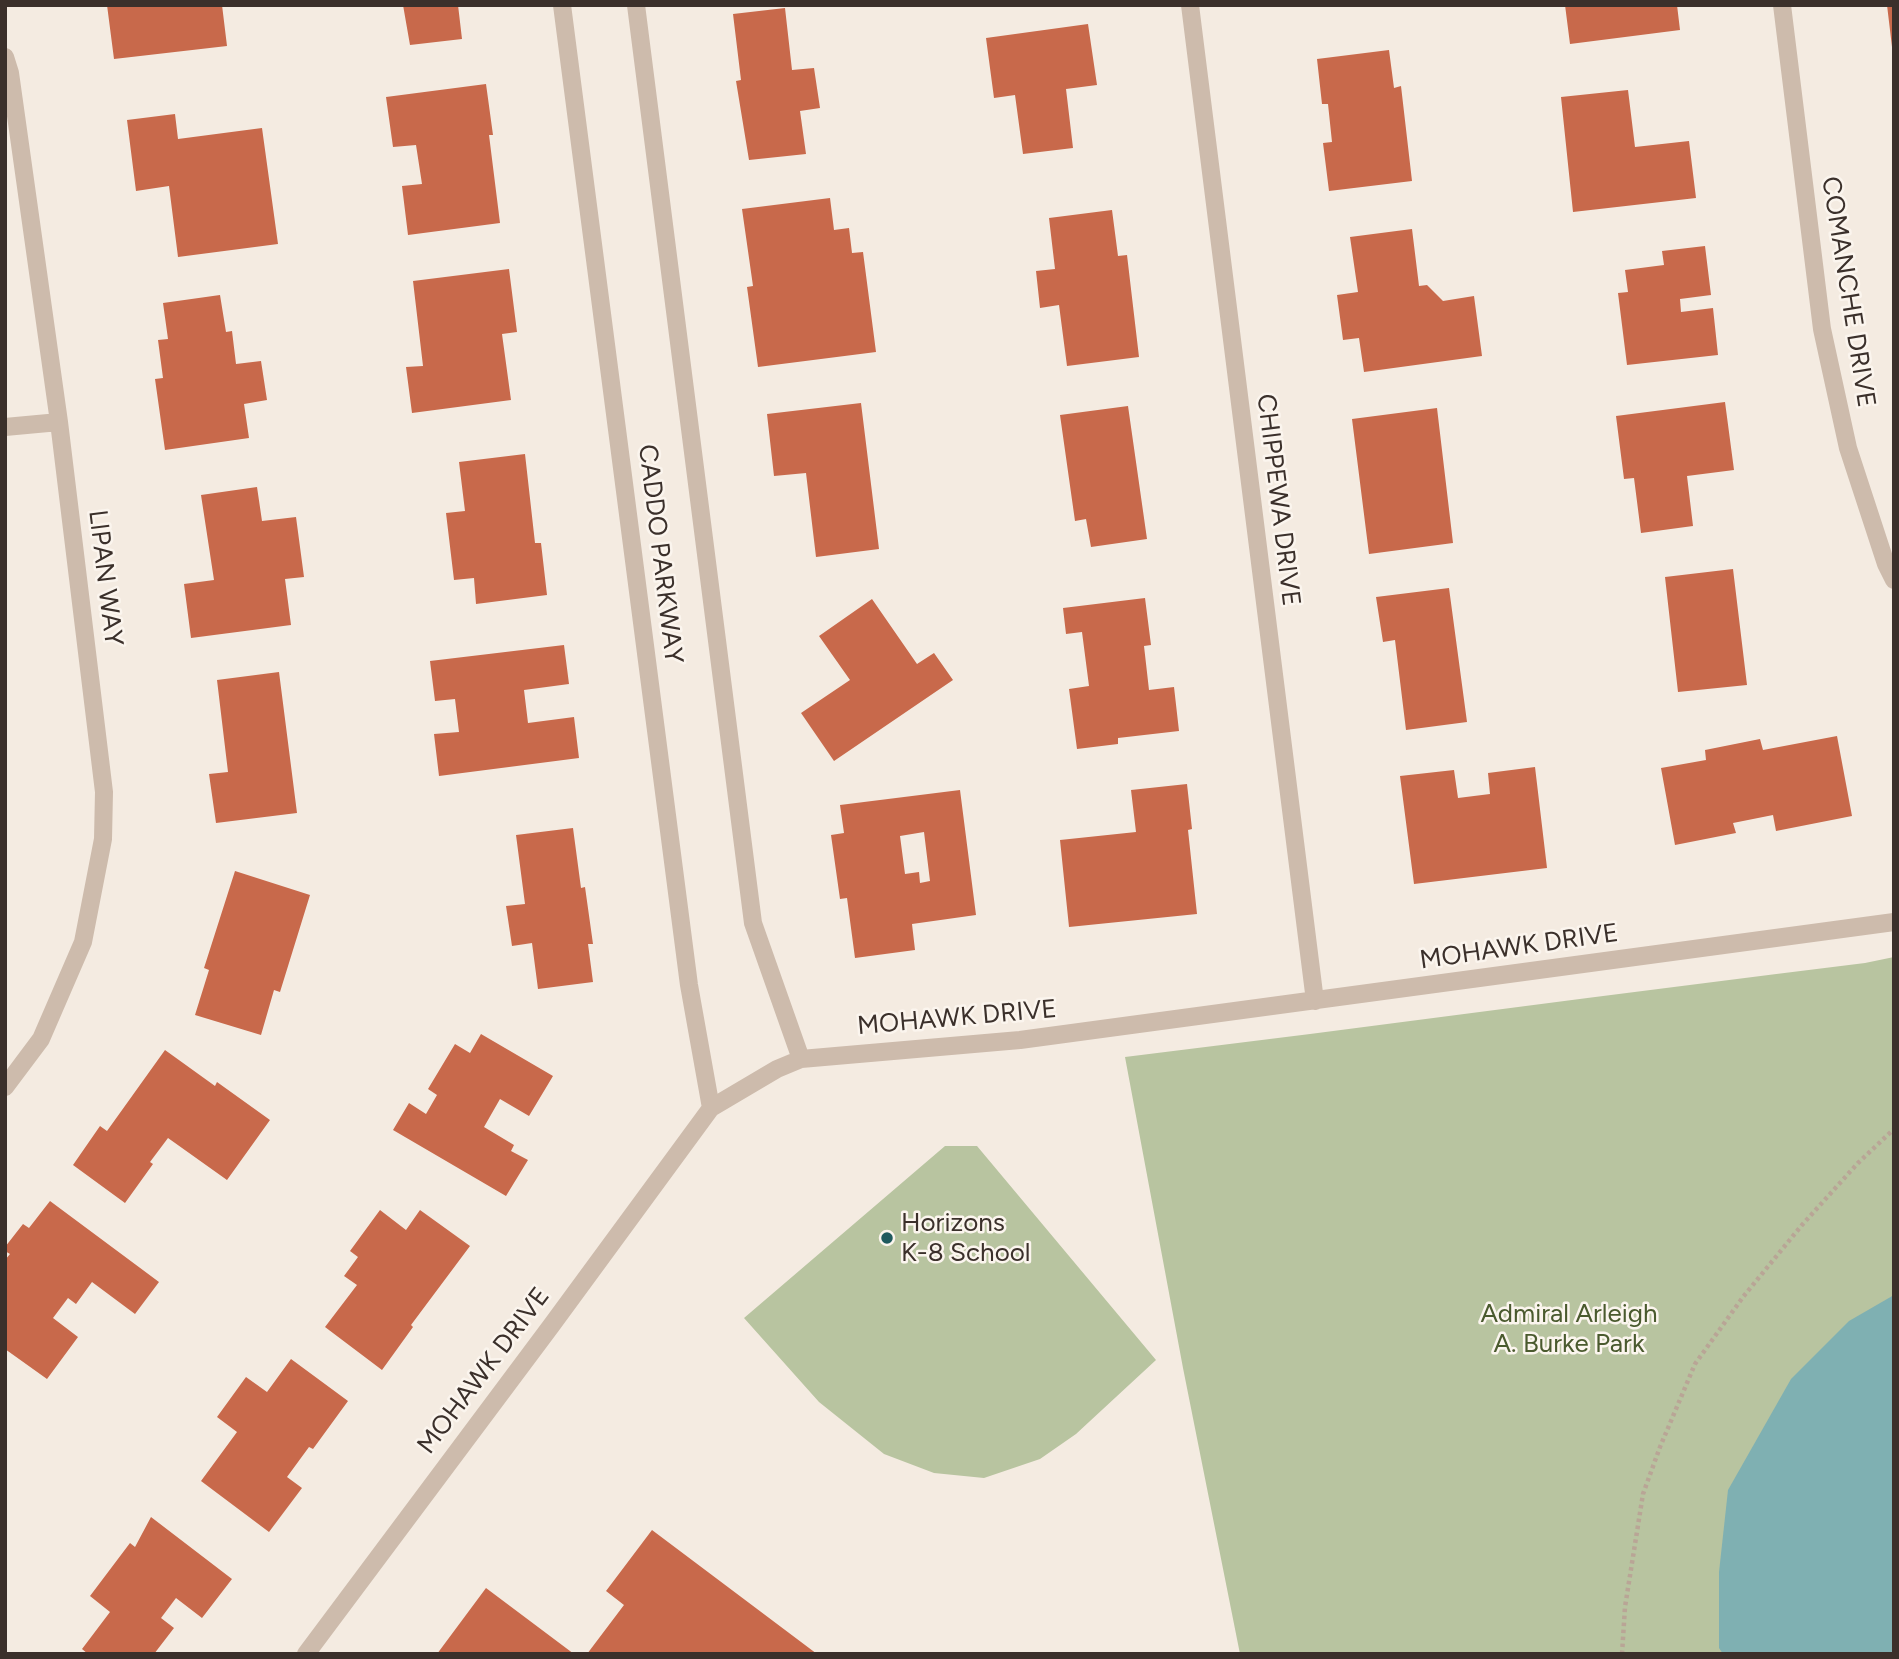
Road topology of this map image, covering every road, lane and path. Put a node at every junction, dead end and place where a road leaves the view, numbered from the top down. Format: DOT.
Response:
graph roads {
  1 [pos="562,5"];
  2 [pos="636,5"];
  3 [pos="1190,5"];
  4 [pos="1782,5"];
  5 [pos="5,57"];
  6 [pos="59,422"];
  7 [pos="5,427"];
  8 [pos="1894,580"];
  9 [pos="1894,922"];
  10 [pos="1315,1001"];
  11 [pos="801,1059"];
  12 [pos="5,1087"];
  13 [pos="711,1108"];
  14 [pos="1894,1129"];
  15 [pos="306,1654"];
  16 [pos="1622,1654"];
  1 -- 13 [label="street, CADDO PARKWAY"];
  2 -- 11 [label="street, CADDO PARKWAY"];
  3 -- 10 [label="street, CHIPPEWA DRIVE"];
  4 -- 8 [label="street, COMANCHE DRIVE"];
  5 -- 6 [label="street, LIPAN WAY"];
  6 -- 7 [label="street"];
  6 -- 12 [label="street, LIPAN WAY"];
  9 -- 10 [label="street, MOHAWK DRIVE"];
  10 -- 11 [label="street, MOHAWK DRIVE"];
  11 -- 13 [label="street, MOHAWK DRIVE"];
  13 -- 15 [label="street, MOHAWK DRIVE"];
  14 -- 16 [label="path"];
}
